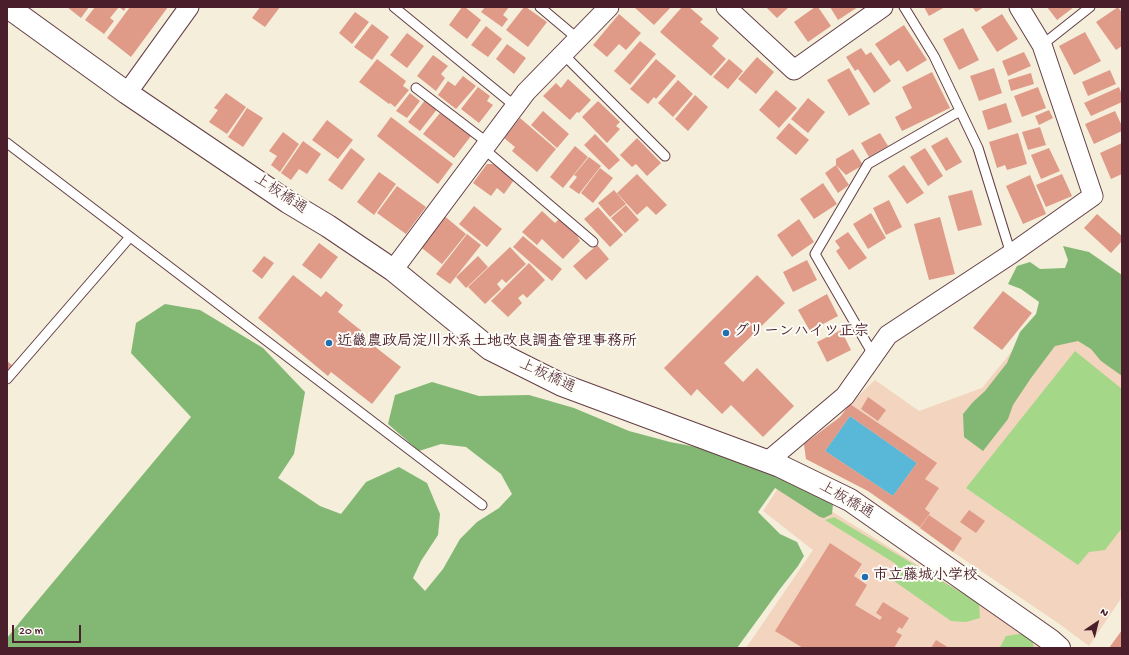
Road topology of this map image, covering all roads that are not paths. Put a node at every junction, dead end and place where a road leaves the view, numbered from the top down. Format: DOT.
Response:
graph roads {
  1 [pos="9,7"];
  2 [pos="189,7"];
  3 [pos="394,7"];
  4 [pos="540,7"];
  5 [pos="609,7"];
  6 [pos="726,7"];
  7 [pos="883,7"];
  8 [pos="904,7"];
  9 [pos="1019,7"];
  10 [pos="1090,7"];
  11 [pos="578,39"];
  12 [pos="1042,45"];
  13 [pos="563,54"];
  14 [pos="416,88"];
  15 [pos="127,93"];
  16 [pos="516,106"];
  17 [pos="960,111"];
  18 [pos="7,143"];
  19 [pos="486,146"];
  20 [pos="665,156"];
  21 [pos="130,236"];
  22 [pos="593,242"];
  23 [pos="1011,254"];
  24 [pos="393,270"];
  25 [pos="874,356"];
  26 [pos="7,378"];
  27 [pos="768,461"];
  28 [pos="482,505"];
  29 [pos="1059,648"];
  1 -- 15 [label="street, 上板橋通"];
  2 -- 15 [label="street"];
  3 -- 16 [label="lane"];
  4 -- 11 [label="lane"];
  5 -- 11 [label="street"];
  6 -- 7 [label="street"];
  8 -- 17 [label="lane"];
  9 -- 12 [label="street"];
  10 -- 12 [label="lane"];
  11 -- 13 [label="street"];
  12 -- 23 [label="street"];
  13 -- 16 [label="street"];
  13 -- 20 [label="lane"];
  14 -- 19 [label="lane"];
  15 -- 24 [label="street, 上板橋通"];
  16 -- 19 [label="street"];
  17 -- 23 [label="lane"];
  17 -- 25 [label="lane"];
  18 -- 21 [label="lane"];
  19 -- 22 [label="lane"];
  19 -- 24 [label="street"];
  21 -- 26 [label="lane"];
  21 -- 28 [label="lane"];
  23 -- 25 [label="street"];
  24 -- 27 [label="street, 上板橋通"];
  25 -- 27 [label="street"];
  27 -- 29 [label="street, 上板橋通"];
}
